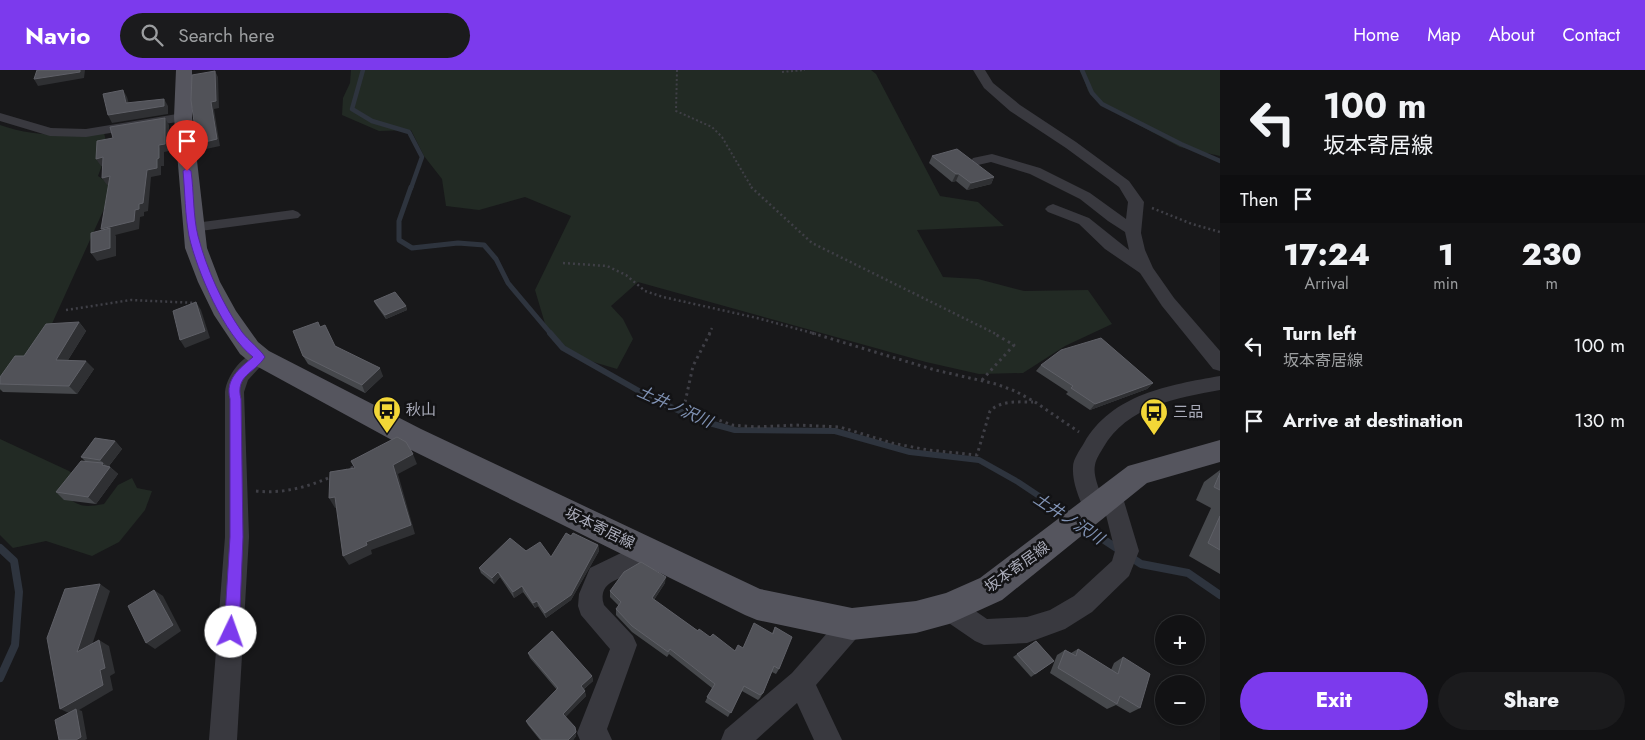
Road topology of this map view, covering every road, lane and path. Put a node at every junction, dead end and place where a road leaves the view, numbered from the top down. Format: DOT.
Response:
graph roads {
  1 [pos="184,70"];
  2 [pos="677,70"];
  3 [pos="805,70"];
  4 [pos="979,70"];
  5 [pos="782,72"];
  6 [pos="0,117"];
  7 [pos="183,117"];
  8 [pos="978,161"];
  9 [pos="1136,202"];
  10 [pos="1053,209"];
  11 [pos="293,215"];
  12 [pos="193,227"];
  13 [pos="1133,230"];
  14 [pos="1220,232"];
  15 [pos="563,263"];
  16 [pos="1147,270"];
  17 [pos="220,304"];
  18 [pos="66,310"];
  19 [pos="712,328"];
  20 [pos="260,357"];
  21 [pos="1220,364"];
  22 [pos="982,380"];
  23 [pos="1220,383"];
  24 [pos="1034,402"];
  25 [pos="1094,442"];
  26 [pos="1220,451"];
  27 [pos="361,463"];
  28 [pos="237,488"];
  29 [pos="1104,502"];
  30 [pos="640,547"];
  31 [pos="949,608"];
  32 [pos="852,624"];
  33 [pos="802,682"];
  34 [pos="223,740"];
  35 [pos="598,740"];
  36 [pos="735,740"];
  37 [pos="828,740"];
  1 -- 7 [label="main road, 坂本寄居線"];
  2 -- 22 [label="path"];
  3 -- 5 [label="path"];
  4 -- 9 [label="street"];
  6 -- 7 [label="street"];
  7 -- 12 [label="main road, 坂本寄居線"];
  8 -- 13 [label="street"];
  9 -- 13 [label="street"];
  9 -- 14 [label="path"];
  10 -- 16 [label="street"];
  11 -- 12 [label="street"];
  12 -- 17 [label="main road, 坂本寄居線"];
  13 -- 16 [label="street"];
  15 -- 22 [label="path"];
  16 -- 21 [label="street"];
  17 -- 18 [label="path"];
  17 -- 20 [label="main road, 坂本寄居線"];
  19 -- 24 [label="path"];
  20 -- 28 [label="street"];
  20 -- 30 [label="main road, 坂本寄居線"];
  22 -- 24 [label="path"];
  23 -- 25 [label="street"];
  24 -- 25 [label="path"];
  25 -- 29 [label="street"];
  26 -- 29 [label="main road, 坂本寄居線"];
  27 -- 28 [label="path"];
  28 -- 34 [label="street"];
  29 -- 31 [label="main road, 坂本寄居線"];
  29 -- 31 [label="street"];
  30 -- 32 [label="main road, 坂本寄居線"];
  30 -- 35 [label="street"];
  31 -- 32 [label="main road, 坂本寄居線"];
  32 -- 33 [label="street"];
  33 -- 36 [label="street"];
  33 -- 37 [label="street"];
}
